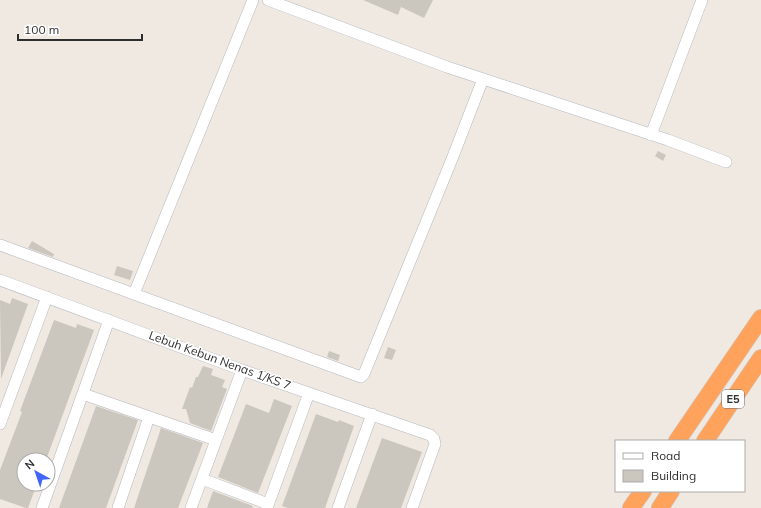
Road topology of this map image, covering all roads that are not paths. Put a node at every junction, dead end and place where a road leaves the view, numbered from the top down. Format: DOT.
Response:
graph roads {
  1 [pos="253,0"];
  2 [pos="268,0"];
  3 [pos="702,0"];
  4 [pos="483,79"];
  5 [pos="650,135"];
  6 [pos="726,162"];
  7 [pos="0,245"];
  8 [pos="0,280"];
  9 [pos="134,294"];
  10 [pos="47,297"];
  11 [pos="761,305"];
  12 [pos="761,318"];
  13 [pos="109,320"];
  14 [pos="761,358"];
  15 [pos="242,370"];
  16 [pos="761,370"];
  17 [pos="716,384"];
  18 [pos="309,393"];
  19 [pos="83,394"];
  20 [pos="372,414"];
  21 [pos="149,417"];
  22 [pos="0,424"];
  23 [pos="216,440"];
  24 [pos="678,440"];
  25 [pos="707,440"];
  26 [pos="707,440"];
  27 [pos="202,479"];
  28 [pos="642,492"];
  29 [pos="671,492"];
  30 [pos="671,492"];
  31 [pos="267,506"];
  32 [pos="42,508"];
  33 [pos="118,508"];
  34 [pos="191,508"];
  35 [pos="338,508"];
  36 [pos="412,508"];
  37 [pos="631,508"];
  38 [pos="660,508"];
  39 [pos="663,508"];
  1 -- 9 [label="street"];
  2 -- 4 [label="street"];
  3 -- 5 [label="street"];
  4 -- 5 [label="street"];
  4 -- 9 [label="street"];
  5 -- 6 [label="street"];
  7 -- 9 [label="street"];
  8 -- 10 [label="street, Lebuh Kebun Nenas 1/KS 7"];
  10 -- 13 [label="street, Lebuh Kebun Nenas 1/KS 7"];
  10 -- 22 [label="street"];
  11 -- 17 [label="highway"];
  12 -- 17 [label="highway, E5"];
  13 -- 15 [label="street, Lebuh Kebun Nenas 1/KS 7"];
  13 -- 19 [label="street"];
  14 -- 25 [label="highway, E5"];
  15 -- 18 [label="street, Lebuh Kebun Nenas 1/KS 7"];
  15 -- 23 [label="street"];
  16 -- 26 [label="highway"];
  17 -- 24 [label="highway, E5"];
  18 -- 20 [label="street, Lebuh Kebun Nenas 1/KS 7"];
  18 -- 31 [label="street"];
  19 -- 21 [label="street"];
  19 -- 32 [label="street"];
  20 -- 35 [label="street"];
  20 -- 36 [label="street, Lebuh Kebun Nenas 1/KS 7"];
  21 -- 23 [label="street"];
  21 -- 33 [label="street"];
  23 -- 27 [label="street"];
  27 -- 31 [label="street"];
  27 -- 34 [label="street"];
  28 -- 37 [label="highway"];
  29 -- 38 [label="highway"];
  30 -- 39 [label="highway"];
}
